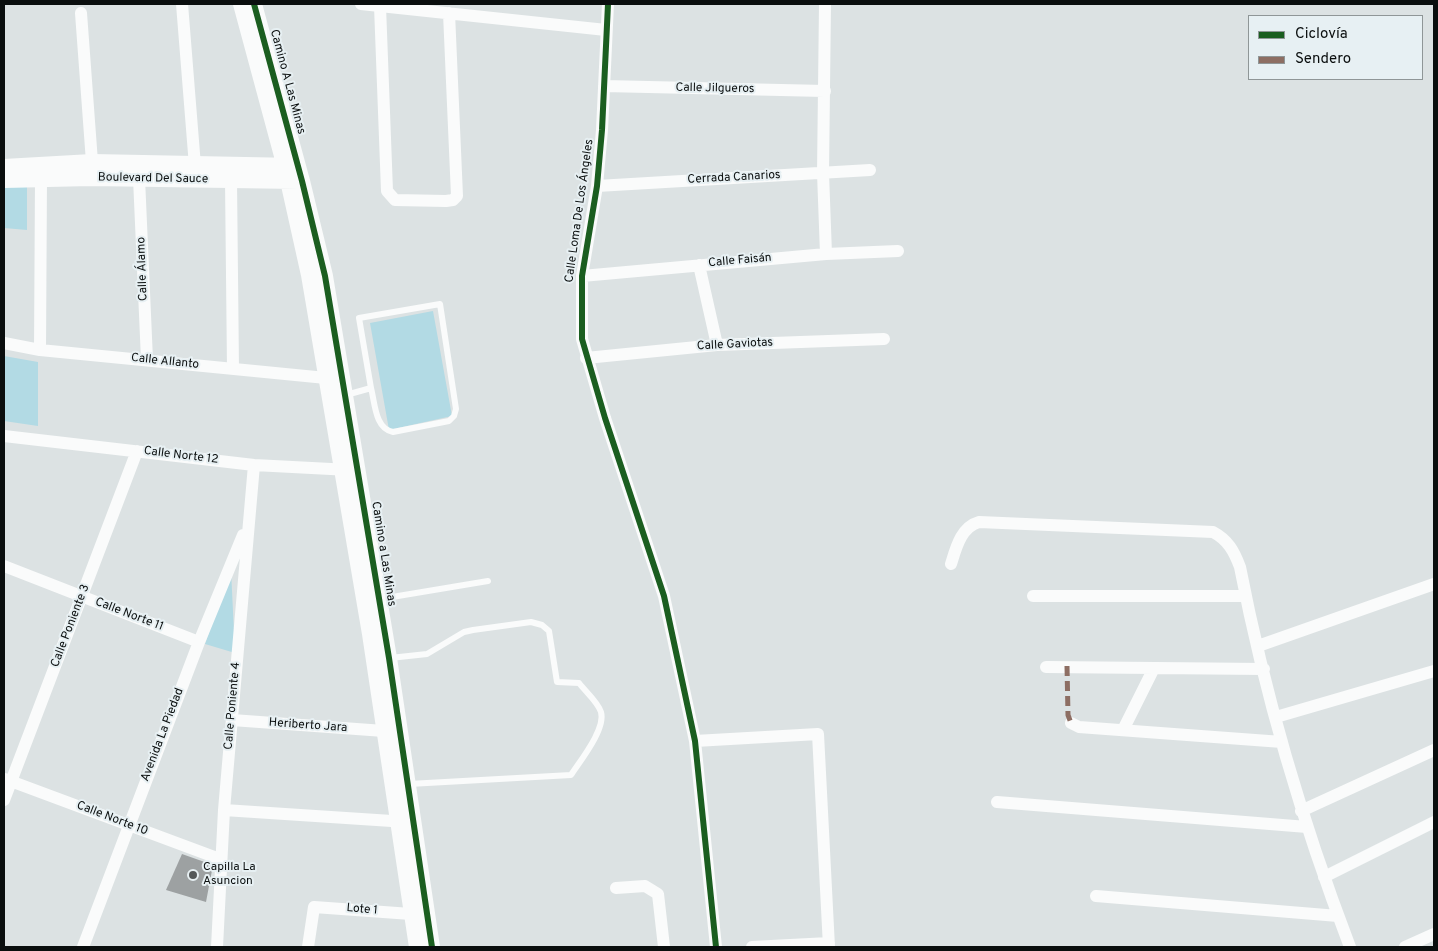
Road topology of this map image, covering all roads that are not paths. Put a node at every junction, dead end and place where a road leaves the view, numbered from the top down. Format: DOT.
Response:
graph roads {
  1 [pos="182,4"];
  2 [pos="361,4"];
  3 [pos="608,4"];
  4 [pos="825,4"];
  5 [pos="252,6"];
  6 [pos="380,6"];
  7 [pos="81,13"];
  8 [pos="449,13"];
  9 [pos="606,30"];
  10 [pos="604,86"];
  11 [pos="825,91"];
  12 [pos="92,162"];
  13 [pos="4,166"];
  14 [pos="195,166"];
  15 [pos="870,170"];
  16 [pos="823,173"];
  17 [pos="293,174"];
  18 [pos="139,178"];
  19 [pos="41,179"];
  20 [pos="4,180"];
  21 [pos="231,181"];
  22 [pos="597,186"];
  23 [pos="898,251"];
  24 [pos="826,254"];
  25 [pos="699,264"];
  26 [pos="582,276"];
  27 [pos="884,339"];
  28 [pos="4,343"];
  29 [pos="718,345"];
  30 [pos="40,350"];
  31 [pos="586,358"];
  32 [pos="147,360"];
  33 [pos="233,369"];
  34 [pos="326,378"];
  35 [pos="371,388"];
  36 [pos="345,396"];
  37 [pos="5,439"];
  38 [pos="137,451"];
  39 [pos="254,465"];
  40 [pos="341,470"];
  41 [pos="358,470"];
  42 [pos="247,525"];
  43 [pos="951,564"];
  44 [pos="4,566"];
  45 [pos="488,581"];
  46 [pos="1434,584"];
  47 [pos="82,596"];
  48 [pos="1032,596"];
  49 [pos="1246,596"];
  50 [pos="379,599"];
  51 [pos="199,642"];
  52 [pos="1258,646"];
  53 [pos="389,658"];
  54 [pos="1046,667"];
  55 [pos="1154,668"];
  56 [pos="1264,669"];
  57 [pos="1434,671"];
  58 [pos="1276,717"];
  59 [pos="232,720"];
  60 [pos="1071,723"];
  61 [pos="1123,730"];
  62 [pos="384,731"];
  63 [pos="695,741"];
  64 [pos="1282,742"];
  65 [pos="1434,750"];
  66 [pos="7,780"];
  67 [pos="406,784"];
  68 [pos="4,800"];
  69 [pos="997,802"];
  70 [pos="224,810"];
  71 [pos="1302,812"];
  72 [pos="405,822"];
  73 [pos="1434,822"];
  74 [pos="129,826"];
  75 [pos="1307,827"];
  76 [pos="220,858"];
  77 [pos="1324,877"];
  78 [pos="616,888"];
  79 [pos="1096,896"];
  80 [pos="411,914"];
  81 [pos="1338,916"];
  82 [pos="1434,934"];
  83 [pos="829,945"];
  84 [pos="83,947"];
  85 [pos="217,947"];
  86 [pos="308,947"];
  87 [pos="417,947"];
  88 [pos="432,947"];
  89 [pos="664,947"];
  90 [pos="716,947"];
  91 [pos="752,947"];
  92 [pos="1350,947"];
  93 [pos="1406,947"];
  1 -- 14 [label="street"];
  2 -- 6 [label="street"];
  3 -- 9 [label="street, Calle Loma De Los Ángeles"];
  4 -- 11 [label="street"];
  5 -- 17 [label="street, Camino A Las Minas"];
  6 -- 8 [label="street"];
  6 -- 8 [label="street"];
  7 -- 12 [label="street"];
  8 -- 9 [label="street"];
  9 -- 10 [label="street, Calle Loma De Los Ángeles"];
  10 -- 11 [label="street, Calle Jilgueros"];
  10 -- 22 [label="street, Calle Loma De Los Ángeles"];
  11 -- 16 [label="street"];
  12 -- 13 [label="street, Boulevard Del Sauce"];
  12 -- 14 [label="street, Boulevard Del Sauce"];
  14 -- 17 [label="street, Boulevard Del Sauce"];
  15 -- 16 [label="street, Cerrada Canarios"];
  16 -- 22 [label="street, Cerrada Canarios"];
  16 -- 24 [label="street"];
  17 -- 21 [label="street, Boulevard Del Sauce"];
  17 -- 34 [label="street, Camino a Las Minas"];
  17 -- 36 [label="street, Camino a Las Minas"];
  18 -- 19 [label="street, Boulevard Del Sauce"];
  18 -- 21 [label="street, Boulevard Del Sauce"];
  18 -- 32 [label="street, Calle Álamo"];
  19 -- 20 [label="street, Boulevard Del Sauce"];
  19 -- 30 [label="street"];
  21 -- 33 [label="street"];
  22 -- 26 [label="street, Calle Loma De Los Ángeles"];
  23 -- 24 [label="street, Calle Faisán"];
  24 -- 25 [label="street, Calle Faisán"];
  25 -- 26 [label="street, Calle Faisán"];
  25 -- 29 [label="street"];
  26 -- 31 [label="street, Calle Loma De Los Ángeles"];
  27 -- 29 [label="street, Calle Gaviotas"];
  28 -- 30 [label="street, Calle Allanto"];
  29 -- 31 [label="street, Calle Gaviotas"];
  30 -- 32 [label="street, Calle Allanto"];
  31 -- 63 [label="street, Calle Loma De Los Ángeles"];
  32 -- 33 [label="street, Calle Allanto"];
  33 -- 34 [label="street, Calle Allanto"];
  34 -- 40 [label="street, Camino a Las Minas"];
  35 -- 35 [label="lane"];
  35 -- 36 [label="lane"];
  36 -- 41 [label="street, Camino a Las Minas"];
  37 -- 38 [label="street, Calle Norte 12"];
  38 -- 39 [label="street, Calle Norte 12"];
  38 -- 47 [label="street, Calle Poniente 3"];
  39 -- 40 [label="street, Calle Norte 12"];
  39 -- 42 [label="street, Calle Poniente 4"];
  40 -- 41 [label="street, Calle Norte 12"];
  40 -- 62 [label="street, Camino a Las Minas"];
  41 -- 50 [label="street, Camino a Las Minas"];
  42 -- 51 [label="street, Avenida La Piedad"];
  42 -- 59 [label="street, Calle Poniente 4"];
  43 -- 49 [label="street"];
  44 -- 47 [label="street, Calle Norte 11"];
  45 -- 50 [label="lane"];
  46 -- 52 [label="street"];
  47 -- 51 [label="street, Calle Norte 11"];
  47 -- 66 [label="street, Calle Poniente 3"];
  48 -- 49 [label="street"];
  49 -- 52 [label="street"];
  50 -- 53 [label="street, Camino a Las Minas"];
  51 -- 74 [label="street, Avenida La Piedad"];
  52 -- 56 [label="street"];
  53 -- 67 [label="street, Camino a Las Minas"];
  53 -- 67 [label="lane"];
  54 -- 55 [label="street"];
  55 -- 56 [label="street"];
  55 -- 61 [label="street"];
  56 -- 58 [label="street"];
  57 -- 58 [label="street"];
  58 -- 64 [label="street"];
  59 -- 62 [label="street, Heriberto Jara"];
  59 -- 70 [label="street, Calle Poniente 4"];
  60 -- 61 [label="street"];
  61 -- 64 [label="street"];
  62 -- 72 [label="street, Camino a Las Minas"];
  63 -- 83 [label="street"];
  63 -- 90 [label="street, Calle Loma De Los Ángeles"];
  64 -- 71 [label="street"];
  65 -- 71 [label="street"];
  66 -- 68 [label="street, Calle Poniente 3"];
  66 -- 74 [label="street, Calle Norte 10"];
  67 -- 72 [label="street, Camino a Las Minas"];
  69 -- 75 [label="street"];
  70 -- 72 [label="street"];
  70 -- 76 [label="street, Calle Poniente 4"];
  71 -- 75 [label="street"];
  72 -- 80 [label="street, Camino a Las Minas"];
  72 -- 88 [label="street, Camino a Las Minas"];
  73 -- 77 [label="street"];
  74 -- 76 [label="street, Calle Norte 10"];
  74 -- 84 [label="street, Avenida La Piedad"];
  75 -- 77 [label="street"];
  76 -- 85 [label="street, Calle Poniente 4"];
  77 -- 81 [label="street"];
  78 -- 89 [label="street"];
  79 -- 81 [label="street"];
  80 -- 86 [label="street, Lote 1"];
  80 -- 87 [label="street, Camino a Las Minas"];
  81 -- 92 [label="street"];
  82 -- 93 [label="street"];
  83 -- 91 [label="street"];
}
